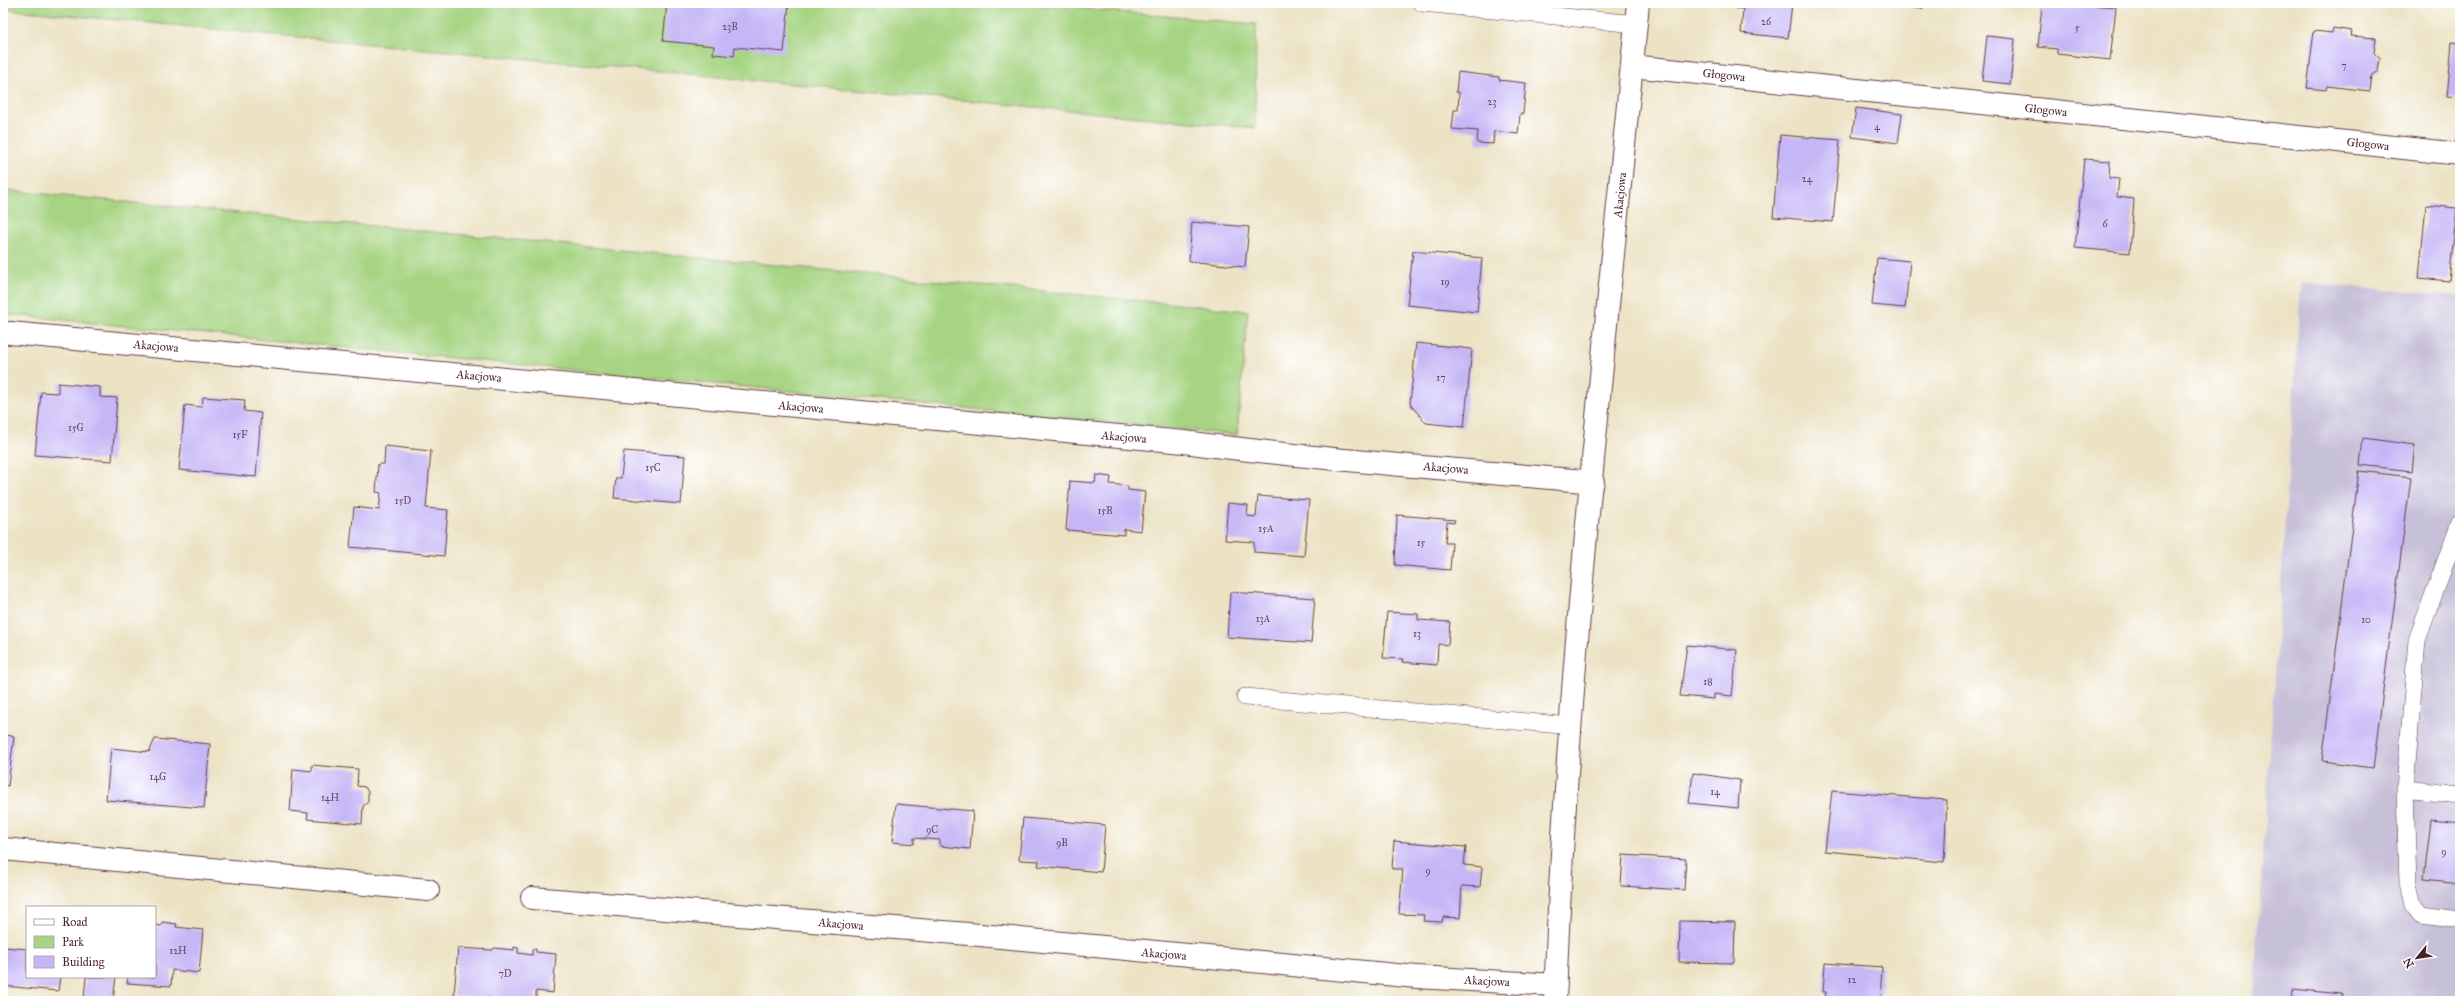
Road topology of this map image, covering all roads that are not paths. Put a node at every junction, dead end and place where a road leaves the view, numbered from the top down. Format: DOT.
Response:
graph roads {
  1 [pos="1422,3"];
  2 [pos="1637,13"];
  3 [pos="1632,66"];
  4 [pos="2460,154"];
  5 [pos="10,333"];
  6 [pos="1593,482"];
  7 [pos="2460,522"];
  8 [pos="1245,698"];
  9 [pos="1572,726"];
  10 [pos="2405,789"];
  11 [pos="2460,795"];
  12 [pos="3,849"];
  13 [pos="428,890"];
  14 [pos="532,898"];
  15 [pos="2460,920"];
  16 [pos="1556,993"];
  1 -- 2 [label="lane"];
  2 -- 3 [label="street, Akacjowa"];
  3 -- 4 [label="street, Głogowa"];
  3 -- 6 [label="street, Akacjowa"];
  5 -- 6 [label="street, Akacjowa"];
  6 -- 9 [label="street, Akacjowa"];
  7 -- 10 [label="lane"];
  8 -- 9 [label="lane"];
  9 -- 16 [label="street, Akacjowa"];
  10 -- 11 [label="lane"];
  10 -- 15 [label="lane"];
  12 -- 13 [label="street"];
  14 -- 16 [label="street, Akacjowa"];
}
